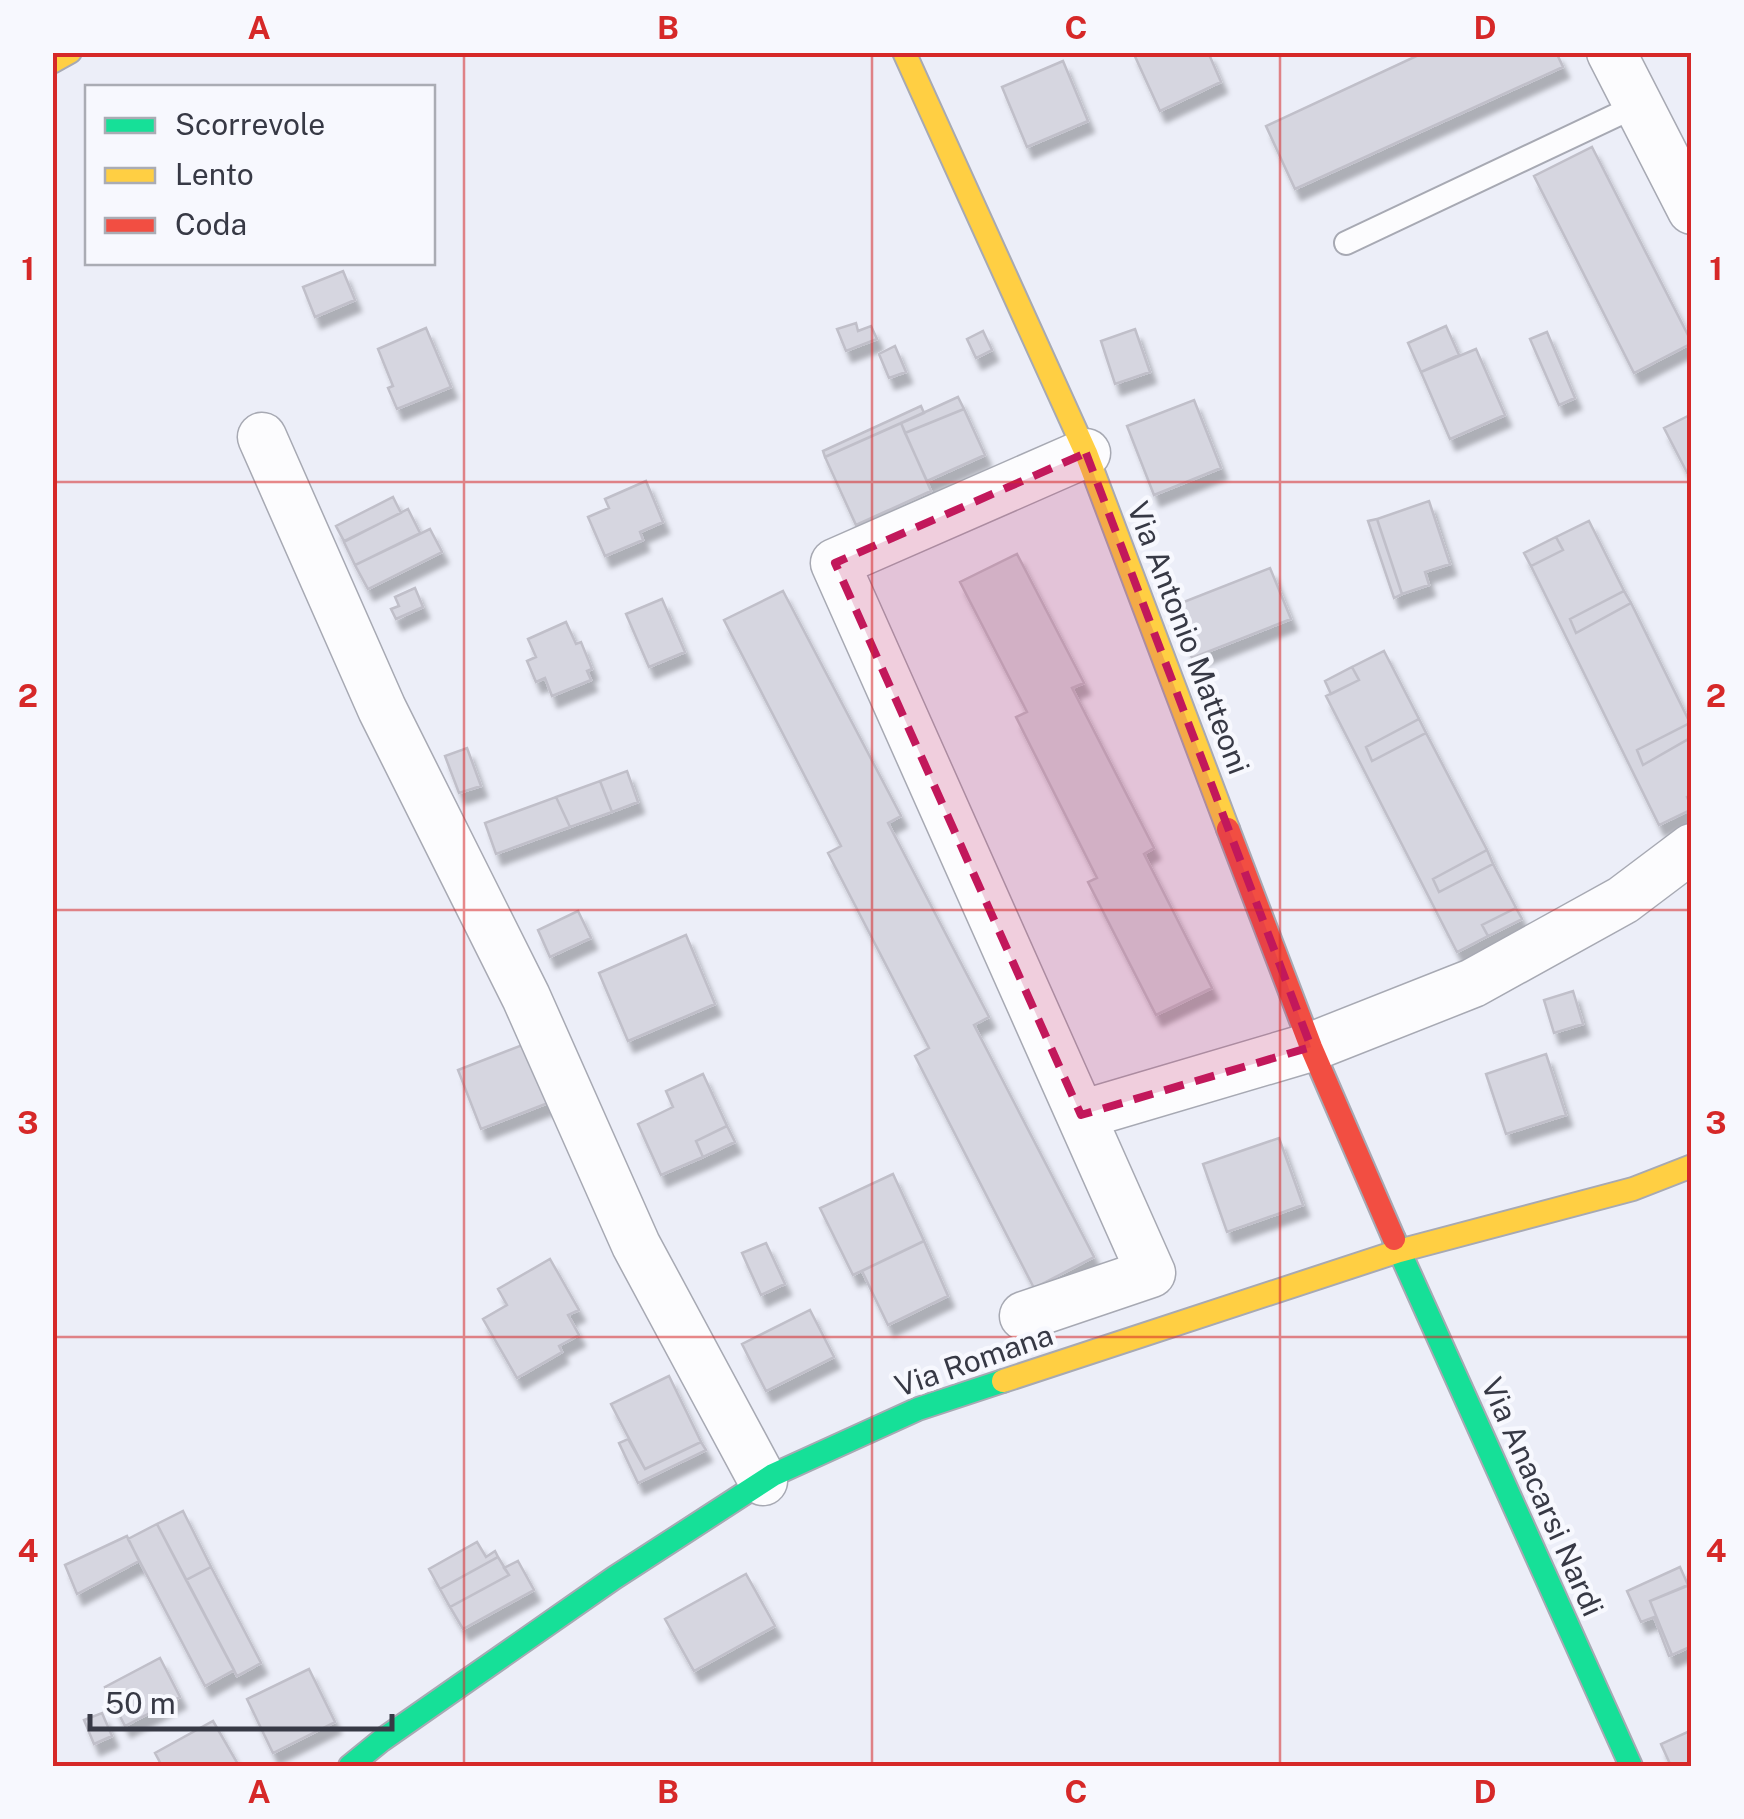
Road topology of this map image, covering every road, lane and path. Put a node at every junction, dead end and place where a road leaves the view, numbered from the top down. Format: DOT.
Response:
graph roads {
  1 [pos="70,52"];
  2 [pos="904,52"];
  3 [pos="1614,54"];
  4 [pos="52,62"];
  5 [pos="1638,106"];
  6 [pos="1692,210"];
  7 [pos="1346,242"];
  8 [pos="262,436"];
  9 [pos="1086,453"];
  10 [pos="1692,848"];
  11 [pos="1311,1047"];
  12 [pos="1081,1116"];
  13 [pos="1692,1166"];
  14 [pos="1398,1251"];
  15 [pos="1024,1316"];
  16 [pos="763,1481"];
  17 [pos="350,1766"];
  18 [pos="1631,1766"];
  1 -- 4 [label="main road"];
  2 -- 9 [label="main road, Via Antonio Matteoni"];
  3 -- 5 [label="street"];
  5 -- 6 [label="street"];
  5 -- 7 [label="lane"];
  8 -- 16 [label="street"];
  9 -- 11 [label="main road, Via Antonio Matteoni"];
  9 -- 12 [label="street"];
  10 -- 11 [label="street"];
  11 -- 12 [label="street"];
  11 -- 14 [label="main road, Via Antonio Matteoni"];
  12 -- 15 [label="street"];
  13 -- 14 [label="main road, Via Romana"];
  14 -- 16 [label="main road, Via Romana"];
  14 -- 18 [label="main road, Via Anacarsi Nardi"];
  16 -- 17 [label="main road, Via Romana"];
}
